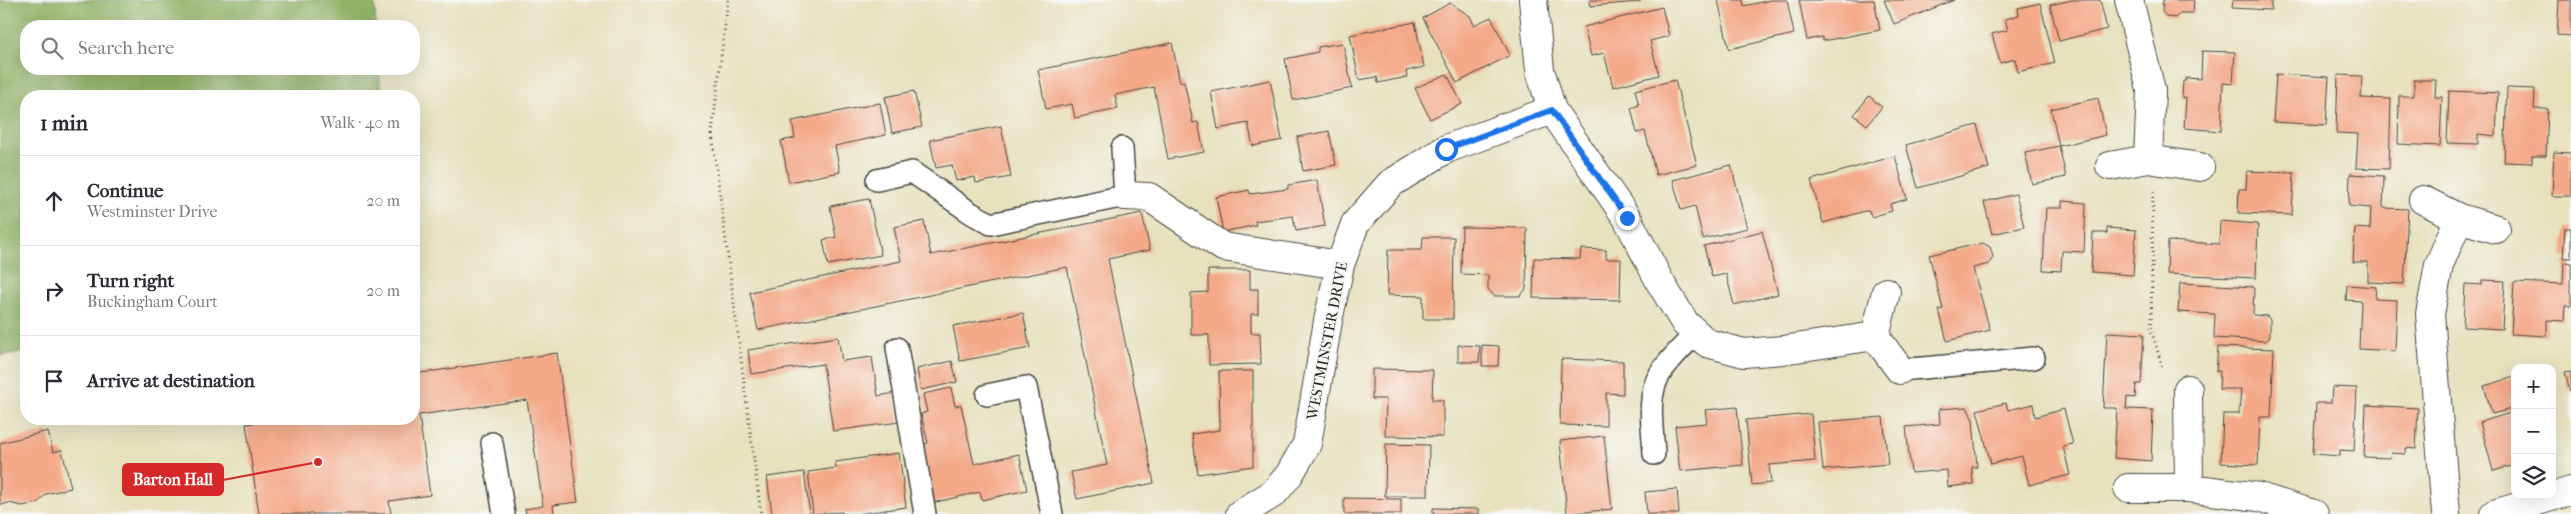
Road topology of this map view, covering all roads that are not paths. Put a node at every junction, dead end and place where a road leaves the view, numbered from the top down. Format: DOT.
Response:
graph roads {
  1 [pos="1533,0"];
  2 [pos="2129,0"];
  3 [pos="1552,110"];
  4 [pos="1122,148"];
  5 [pos="2148,159"];
  6 [pos="2110,166"];
  7 [pos="2200,167"];
  8 [pos="877,180"];
  9 [pos="1125,196"];
  10 [pos="2423,200"];
  11 [pos="2460,218"];
  12 [pos="2496,229"];
  13 [pos="1340,265"];
  14 [pos="1886,292"];
  15 [pos="1696,333"];
  16 [pos="1875,336"];
  17 [pos="897,348"];
  18 [pos="2034,358"];
  19 [pos="1900,370"];
  20 [pos="2188,389"];
  21 [pos="987,395"];
  22 [pos="492,443"];
  23 [pos="1654,454"];
  24 [pos="2128,488"];
  25 [pos="2189,488"];
  26 [pos="2571,491"];
  27 [pos="504,514"];
  28 [pos="925,514"];
  29 [pos="1052,514"];
  30 [pos="1240,514"];
  31 [pos="2314,514"];
  32 [pos="2446,514"];
  33 [pos="2494,514"];
  1 -- 3 [label="street"];
  2 -- 5 [label="street"];
  3 -- 13 [label="street, WESTMINSTER DRIVE"];
  3 -- 15 [label="street"];
  4 -- 9 [label="lane"];
  5 -- 6 [label="street"];
  5 -- 7 [label="street"];
  8 -- 9 [label="lane"];
  9 -- 13 [label="street"];
  10 -- 11 [label="street"];
  11 -- 12 [label="street"];
  11 -- 32 [label="street"];
  13 -- 30 [label="street, WESTMINSTER DRIVE"];
  14 -- 16 [label="street"];
  15 -- 16 [label="street"];
  15 -- 23 [label="lane"];
  16 -- 19 [label="street"];
  17 -- 28 [label="lane"];
  18 -- 19 [label="lane"];
  20 -- 25 [label="street"];
  21 -- 29 [label="lane"];
  22 -- 27 [label="lane"];
  24 -- 25 [label="street"];
  25 -- 31 [label="street"];
  26 -- 33 [label="street"];
}
